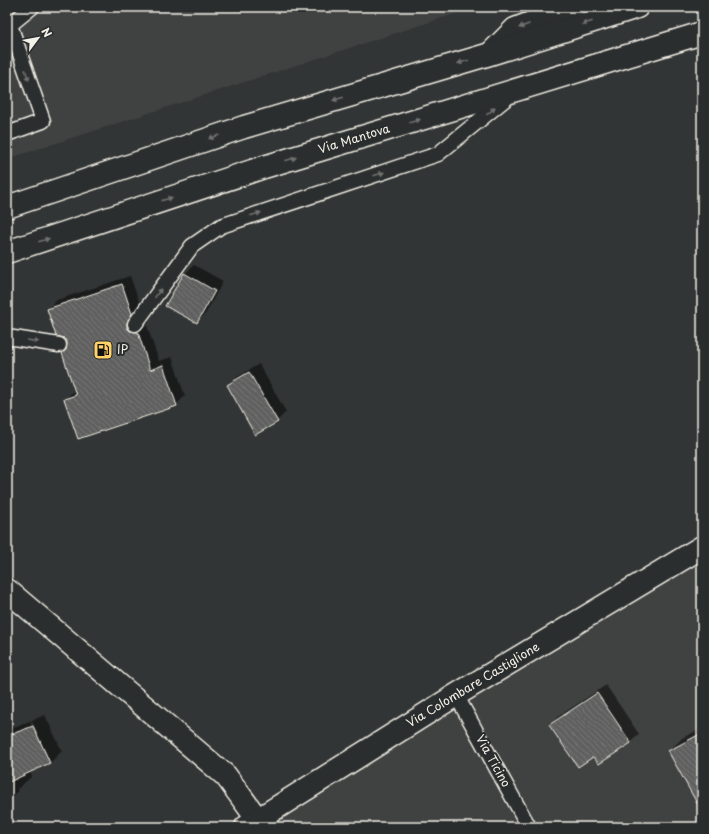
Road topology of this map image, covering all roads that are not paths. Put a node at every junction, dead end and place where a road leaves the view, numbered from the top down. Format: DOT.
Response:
graph roads {
  1 [pos="32,7"];
  2 [pos="573,7"];
  3 [pos="637,7"];
  4 [pos="9,25"];
  5 [pos="702,32"];
  6 [pos="490,54"];
  7 [pos="518,89"];
  8 [pos="7,134"];
  9 [pos="29,199"];
  10 [pos="7,202"];
  11 [pos="7,207"];
  12 [pos="7,252"];
  13 [pos="135,324"];
  14 [pos="7,337"];
  15 [pos="59,345"];
  16 [pos="702,547"];
  17 [pos="7,590"];
  18 [pos="456,695"];
  19 [pos="252,823"];
  20 [pos="529,827"];
  1 -- 4 [label="lane"];
  2 -- 6 [label="main road, one-way"];
  3 -- 6 [label="main road, one-way"];
  4 -- 8 [label="lane, one-way"];
  5 -- 7 [label="main road, Via Mantova"];
  6 -- 9 [label="main road, one-way"];
  12 -- 7 [label="main road, Via Mantova, one-way"];
  13 -- 7 [label="lane, one-way"];
  9 -- 10 [label="lane"];
  9 -- 11 [label="main road"];
  14 -- 15 [label="lane, one-way"];
  16 -- 18 [label="main road, Via Colombare Castiglione"];
  17 -- 19 [label="main road"];
  18 -- 19 [label="main road, Via Colombare Castiglione"];
  18 -- 20 [label="lane, Via Ticino"];
}
